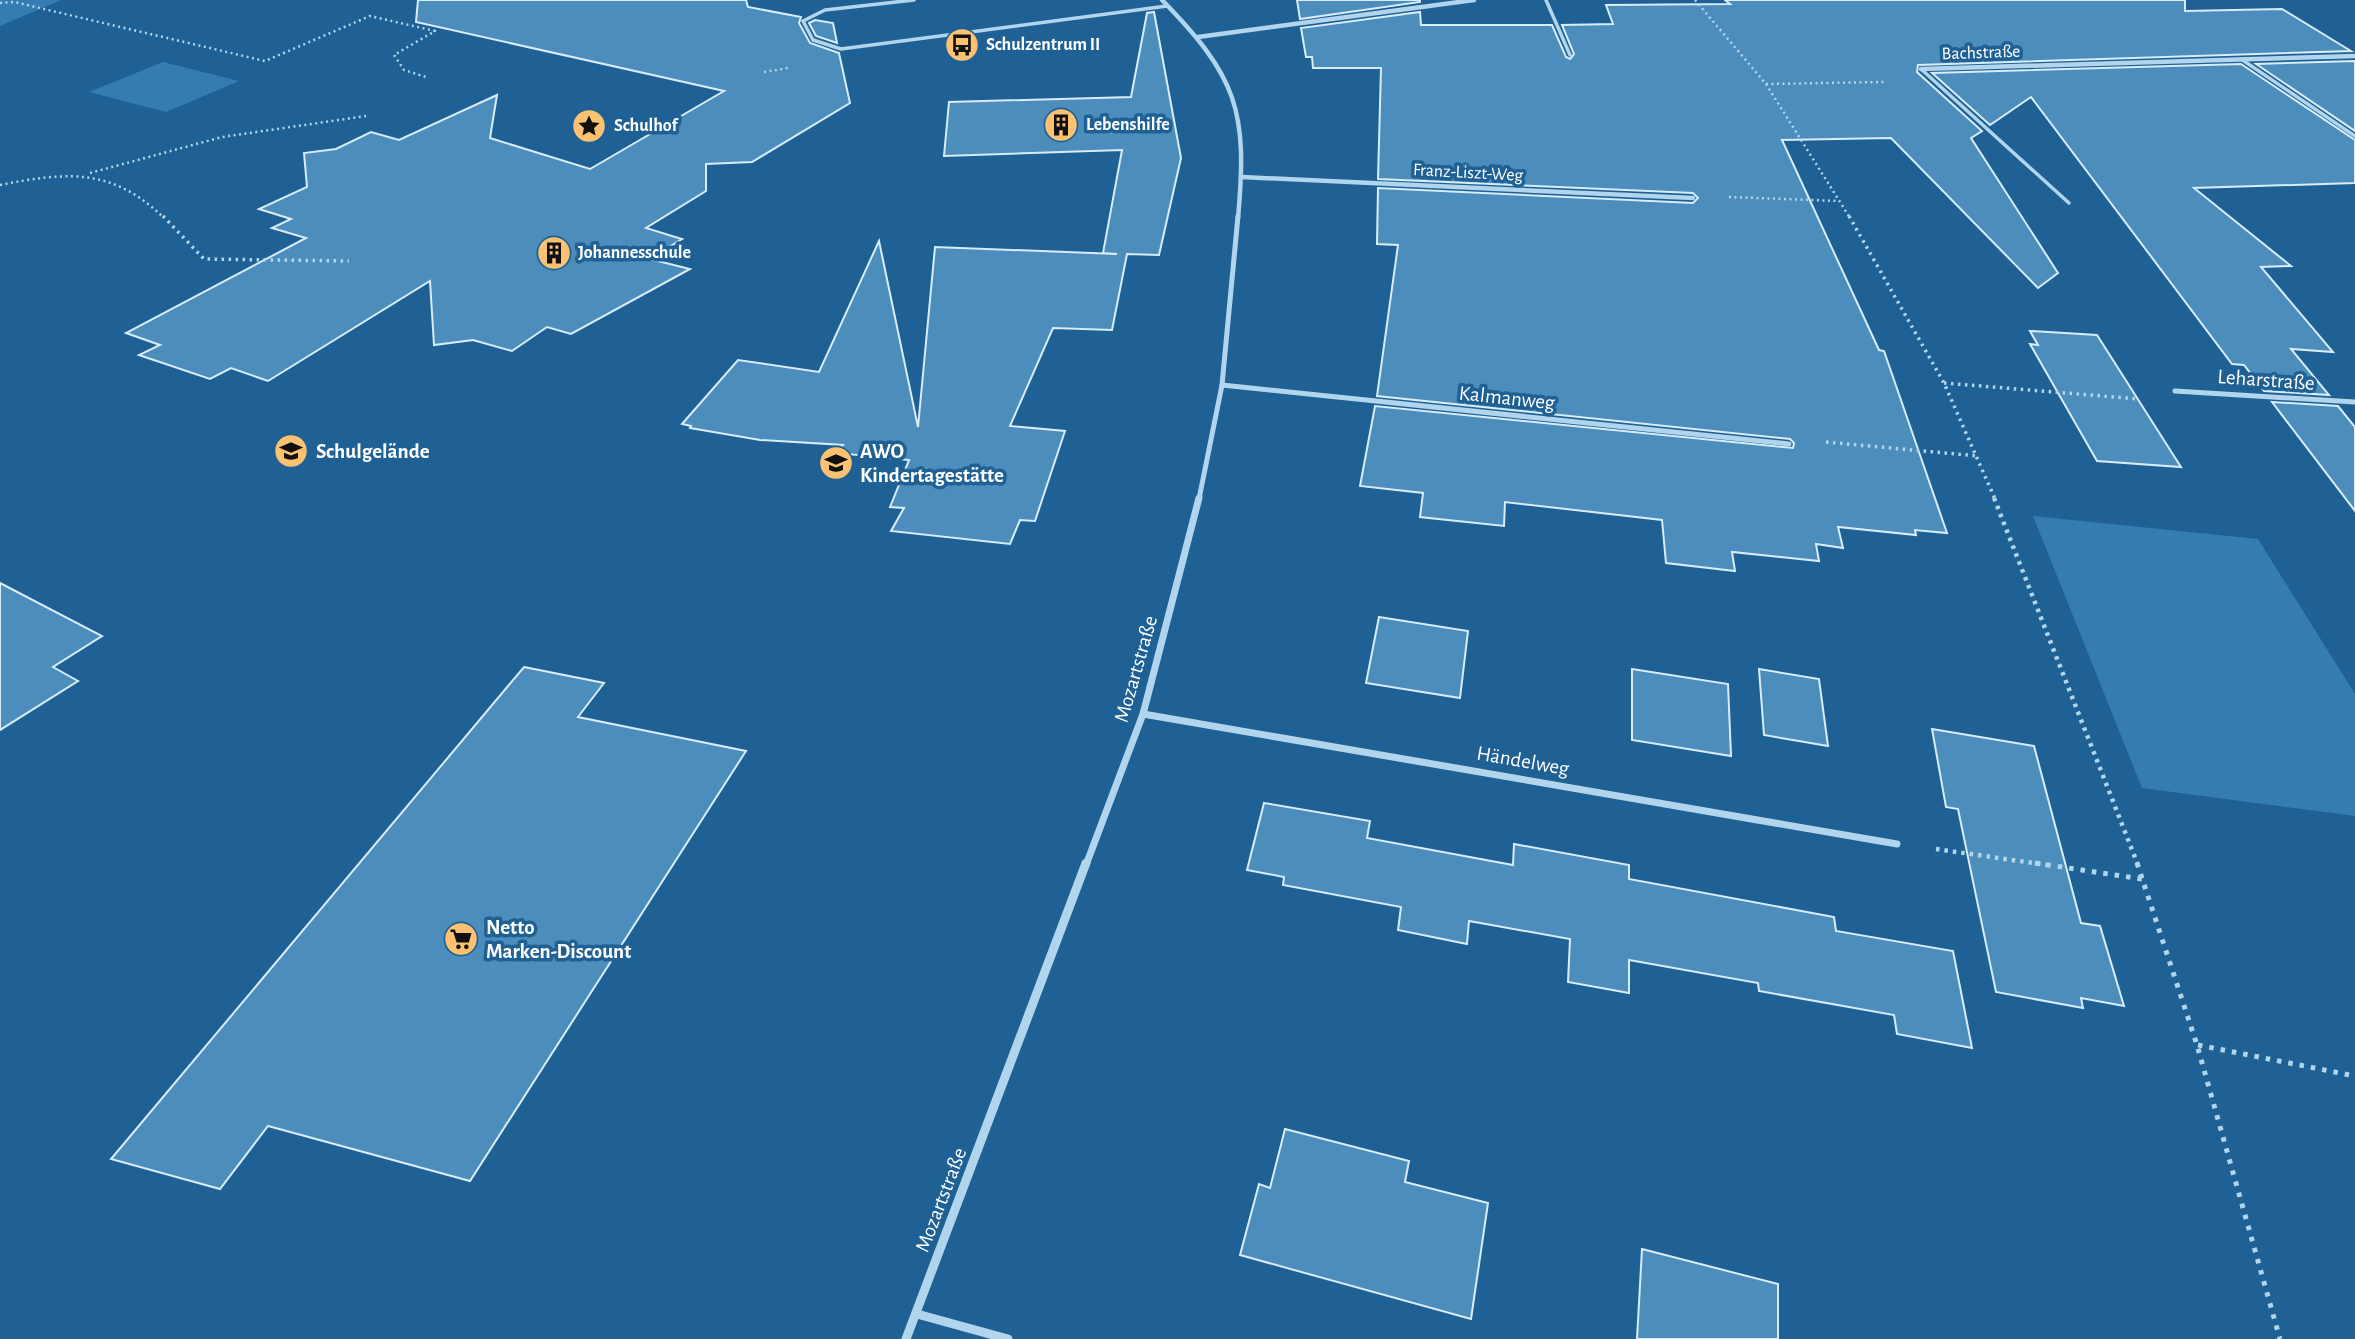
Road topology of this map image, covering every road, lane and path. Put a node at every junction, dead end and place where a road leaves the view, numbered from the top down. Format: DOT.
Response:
graph roads {
  1 [pos="914,0"];
  2 [pos="1162,0"];
  3 [pos="1474,0"];
  4 [pos="1546,0"];
  5 [pos="1695,0"];
  6 [pos="0,3"];
  7 [pos="1167,5"];
  8 [pos="1198,37"];
  9 [pos="1570,55"];
  10 [pos="2355,56"];
  11 [pos="2241,59"];
  12 [pos="1921,69"];
  13 [pos="429,78"];
  14 [pos="1934,81"];
  15 [pos="1766,84"];
  16 [pos="366,117"];
  17 [pos="2355,136"];
  18 [pos="87,174"];
  19 [pos="1242,177"];
  20 [pos="0,185"];
  21 [pos="1693,198"];
  22 [pos="1840,201"];
  23 [pos="2069,203"];
  24 [pos="349,261"];
  25 [pos="1944,383"];
  26 [pos="1222,385"];
  27 [pos="2175,391"];
  28 [pos="2355,402"];
  29 [pos="1789,444"];
  30 [pos="1978,457"];
  31 [pos="1143,714"];
  32 [pos="1897,844"];
  33 [pos="2143,880"];
  34 [pos="2197,1045"];
  35 [pos="2355,1076"];
  36 [pos="917,1314"];
  37 [pos="906,1339"];
  38 [pos="1007,1339"];
  39 [pos="2280,1339"];
  1 -- 7 [label="lane"];
  2 -- 7 [label="street, Mozartstraße"];
  3 -- 8 [label="street"];
  4 -- 9 [label="lane"];
  5 -- 15 [label="path"];
  6 -- 13 [label="path"];
  7 -- 8 [label="street, Mozartstraße"];
  8 -- 19 [label="street, Mozartstraße"];
  10 -- 11 [label="street, Bachstraße"];
  11 -- 12 [label="street, Bachstraße"];
  11 -- 17 [label="lane"];
  12 -- 14 [label="lane, Bachstraße"];
  14 -- 15 [label="path"];
  14 -- 23 [label="lane, Bachstraße"];
  15 -- 22 [label="path"];
  16 -- 18 [label="path"];
  18 -- 20 [label="path"];
  18 -- 24 [label="path"];
  19 -- 21 [label="street, Franz-Liszt-Weg"];
  19 -- 26 [label="street, Mozartstraße"];
  21 -- 22 [label="path"];
  22 -- 25 [label="path"];
  25 -- 27 [label="path"];
  25 -- 30 [label="path"];
  26 -- 29 [label="street, Kalmanweg"];
  26 -- 31 [label="street, Mozartstraße"];
  27 -- 28 [label="street, Leharstraße"];
  29 -- 30 [label="path"];
  30 -- 33 [label="path"];
  31 -- 32 [label="street, Händelweg"];
  31 -- 36 [label="street, Mozartstraße"];
  32 -- 33 [label="path"];
  33 -- 34 [label="path"];
  34 -- 35 [label="path"];
  34 -- 39 [label="path"];
  36 -- 37 [label="street, Mozartstraße"];
  36 -- 38 [label="street"];
}
